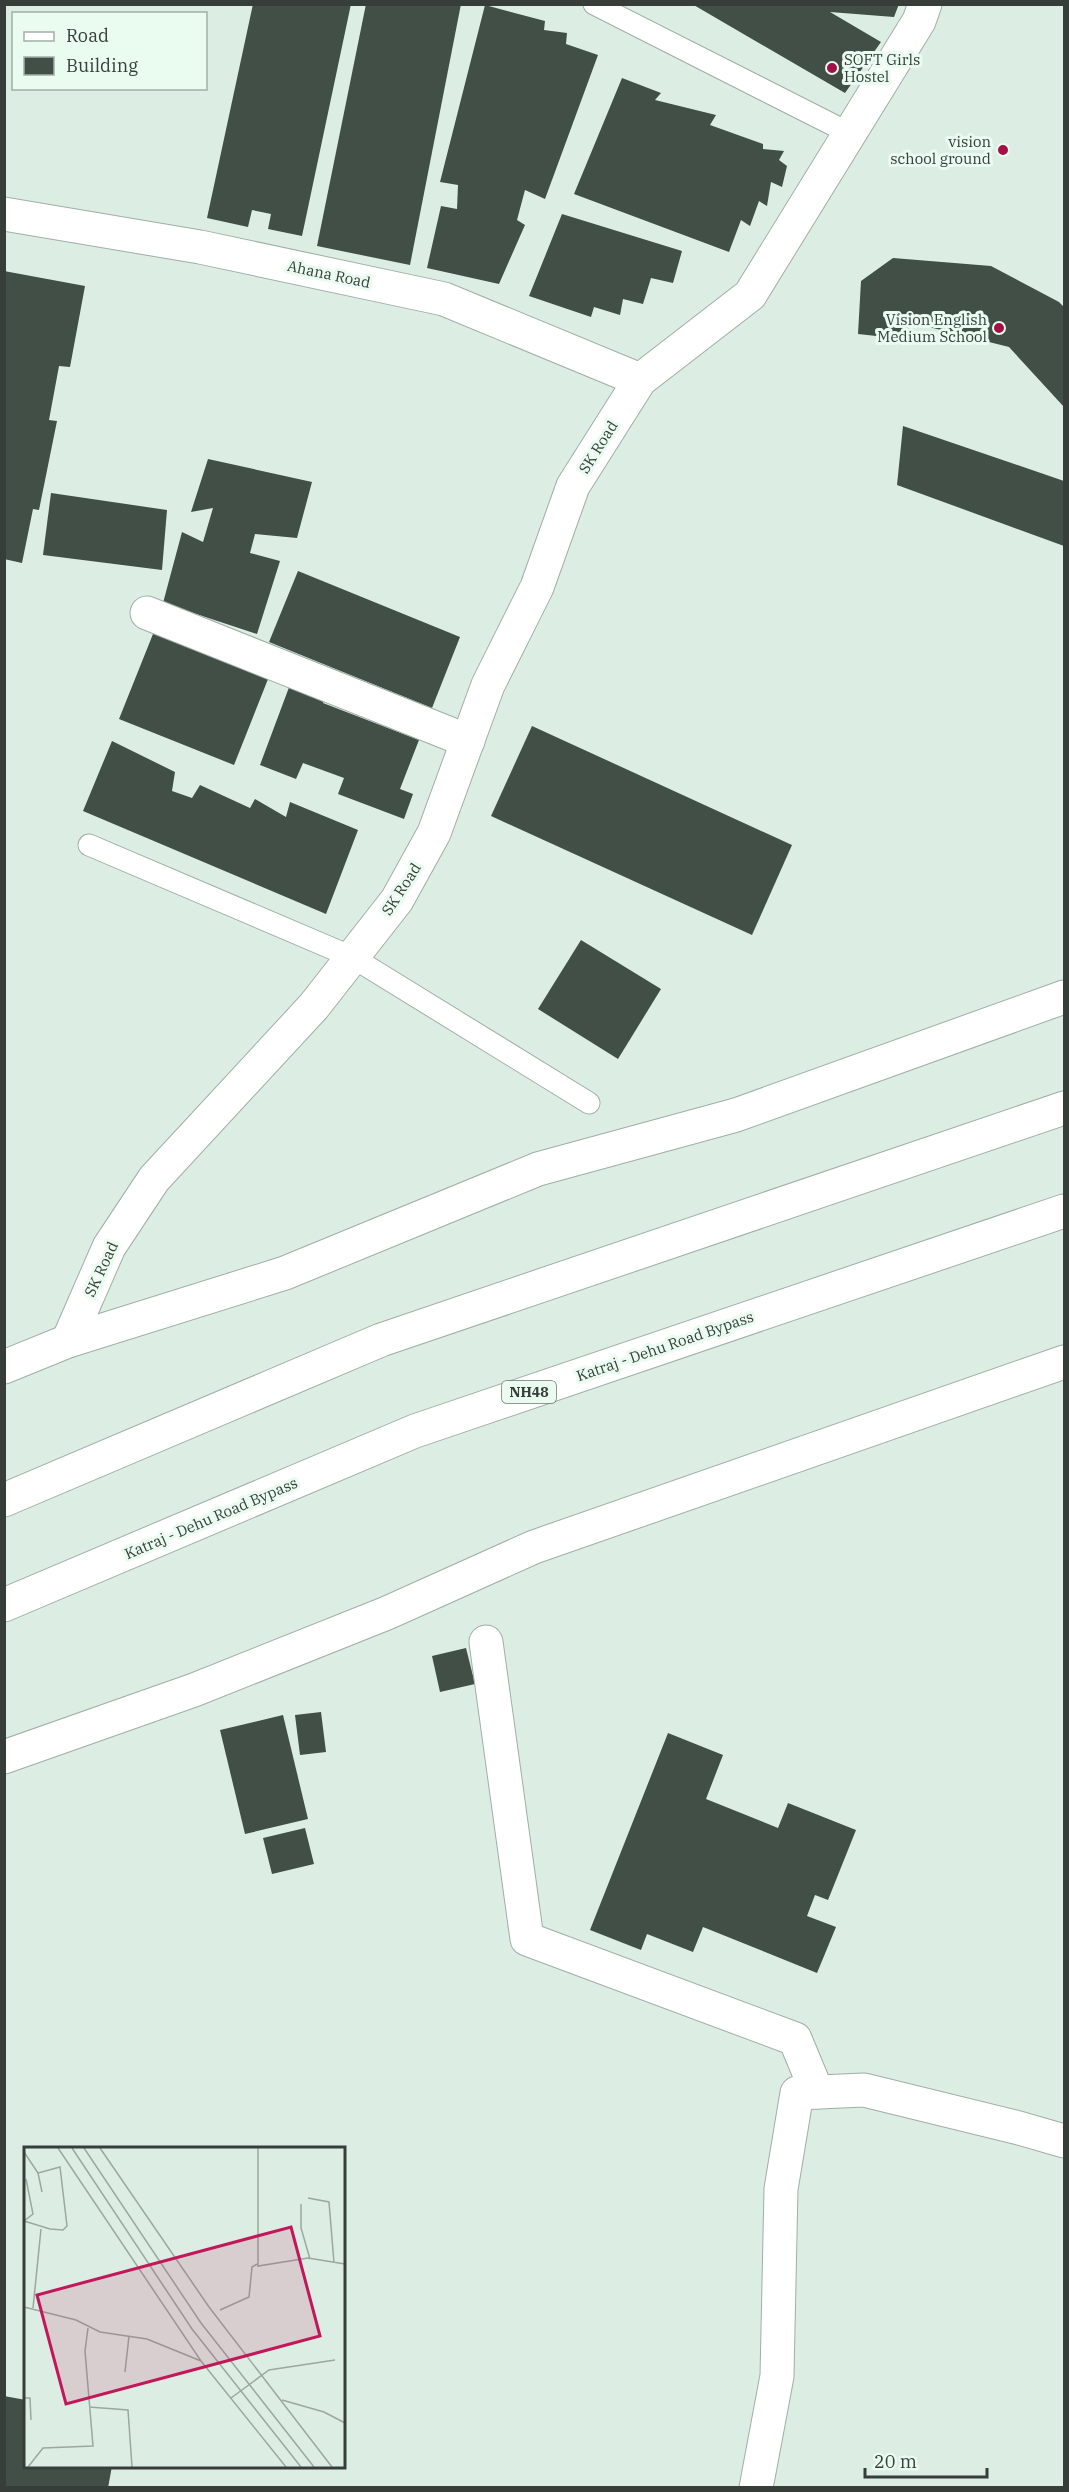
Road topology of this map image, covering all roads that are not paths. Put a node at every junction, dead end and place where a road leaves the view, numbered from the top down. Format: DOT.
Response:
graph roads {
  1 [pos="594,4"];
  2 [pos="926,4"];
  3 [pos="849,133"];
  4 [pos="4,214"];
  5 [pos="640,380"];
  6 [pos="147,613"];
  7 [pos="468,741"];
  8 [pos="89,845"];
  9 [pos="352,957"];
  10 [pos="1065,997"];
  11 [pos="589,1104"];
  12 [pos="1065,1108"];
  13 [pos="1065,1211"];
  14 [pos="68,1341"];
  15 [pos="1065,1362"];
  16 [pos="4,1367"];
  17 [pos="4,1500"];
  18 [pos="4,1605"];
  19 [pos="486,1642"];
  20 [pos="4,1757"];
  21 [pos="817,2092"];
  22 [pos="1065,2141"];
  23 [pos="756,2487"];
  1 -- 3 [label="lane"];
  2 -- 3 [label="main road"];
  3 -- 5 [label="main road"];
  4 -- 5 [label="main road, Ahana Road"];
  5 -- 7 [label="main road, SK Road"];
  6 -- 7 [label="main road"];
  7 -- 9 [label="main road, SK Road"];
  8 -- 9 [label="lane"];
  9 -- 11 [label="lane"];
  9 -- 14 [label="main road, SK Road"];
  10 -- 14 [label="main road"];
  12 -- 17 [label="main road"];
  13 -- 18 [label="main road, Katraj - Dehu Road Bypass / NH48"];
  14 -- 16 [label="main road"];
  15 -- 20 [label="main road"];
  19 -- 21 [label="main road"];
  21 -- 22 [label="main road"];
  21 -- 23 [label="main road"];
}
